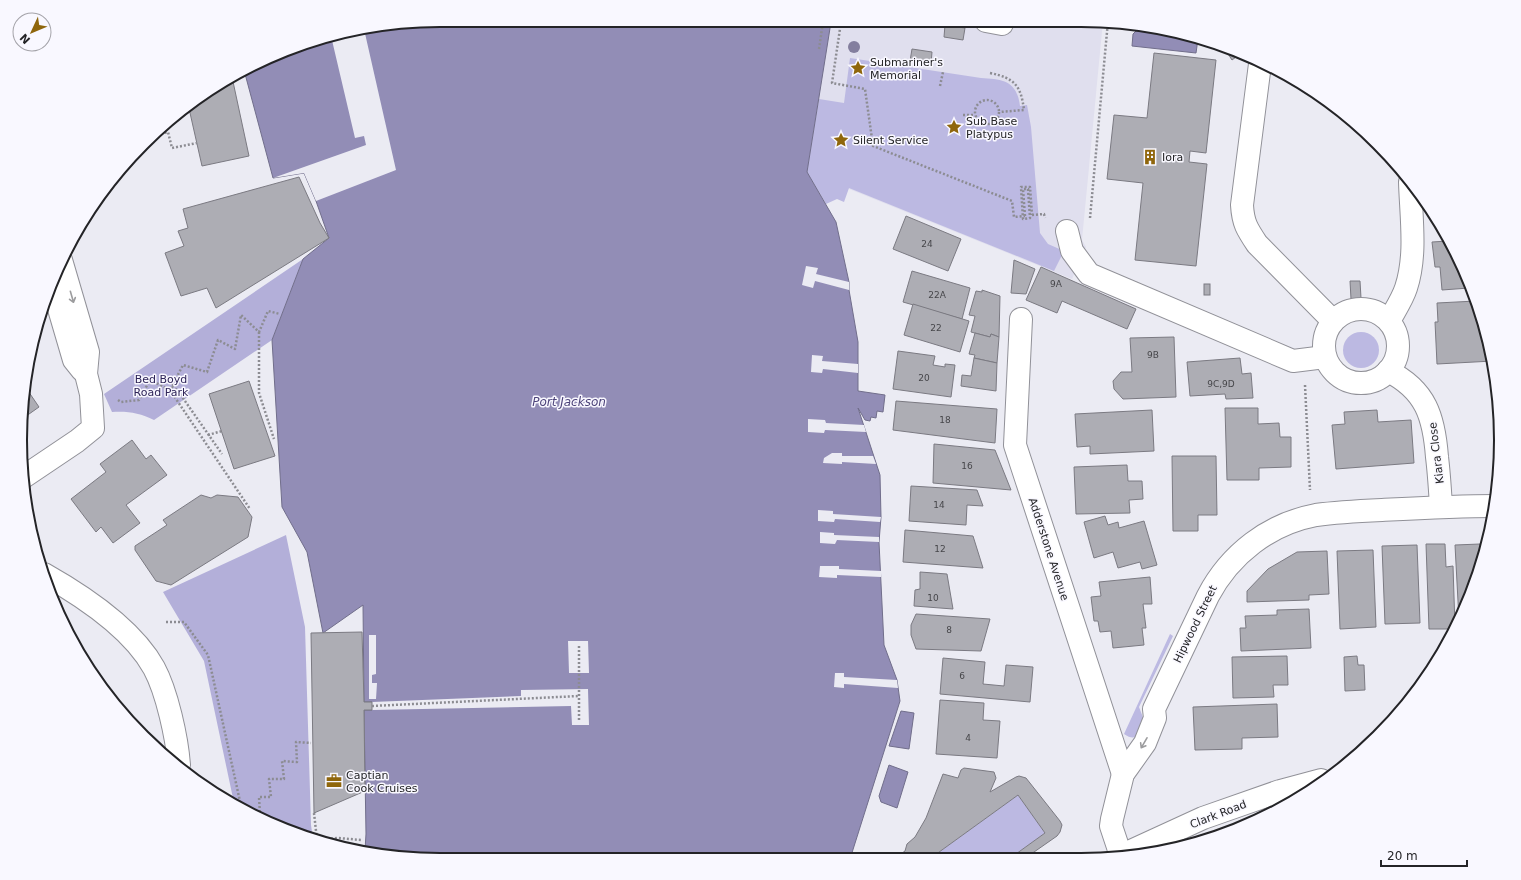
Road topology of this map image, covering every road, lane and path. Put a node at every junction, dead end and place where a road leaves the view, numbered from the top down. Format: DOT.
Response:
graph roads {
  1 [pos="822,27"];
  2 [pos="840,27"];
  3 [pos="1107,28"];
  4 [pos="819,49"];
  5 [pos="1260,68"];
  6 [pos="943,72"];
  7 [pos="990,73"];
  8 [pos="940,86"];
  9 [pos="1000,112"];
  10 [pos="975,114"];
  11 [pos="963,115"];
  12 [pos="164,133"];
  13 [pos="197,143"];
  14 [pos="1410,191"];
  15 [pos="1032,215"];
  16 [pos="1023,216"];
  17 [pos="1023,216"];
  18 [pos="1023,216"];
  19 [pos="1023,216"];
  20 [pos="1089,224"];
  21 [pos="1067,231"];
  22 [pos="64,270"];
  23 [pos="54,293"];
  24 [pos="280,314"];
  25 [pos="1021,319"];
  26 [pos="1333,321"];
  27 [pos="1389,321"];
  28 [pos="259,332"];
  29 [pos="1326,357"];
  30 [pos="1304,360"];
  31 [pos="1388,371"];
  32 [pos="86,374"];
  33 [pos="172,386"];
  34 [pos="170,390"];
  35 [pos="116,400"];
  36 [pos="222,431"];
  37 [pos="208,435"];
  38 [pos="274,439"];
  39 [pos="222,454"];
  40 [pos="29,473"];
  41 [pos="1310,496"];
  42 [pos="1440,506"];
  43 [pos="1488,506"];
  44 [pos="250,509"];
  45 [pos="51,578"];
  46 [pos="166,622"];
  47 [pos="579,646"];
  48 [pos="579,696"];
  49 [pos="372,706"];
  50 [pos="579,722"];
  51 [pos="310,743"];
  52 [pos="181,761"];
  53 [pos="1123,774"];
  54 [pos="1310,783"];
  55 [pos="240,802"];
  56 [pos="260,811"];
  57 [pos="314,813"];
  58 [pos="317,834"];
  59 [pos="332,839"];
  60 [pos="361,840"];
  61 [pos="1135,849"];
  62 [pos="1118,851"];
  1 -- 4 [label="path"];
  2 -- 16 [label="path, bridge"];
  3 -- 20 [label="path"];
  5 -- 26 [label="street"];
  6 -- 8 [label="path"];
  7 -- 9 [label="path"];
  9 -- 10 [label="path"];
  9 -- 10 [label="path"];
  10 -- 11 [label="path"];
  12 -- 13 [label="path"];
  14 -- 27 [label="street"];
  15 -- 19 [label="path, bridge"];
  17 -- 18 [label="path, bridge"];
  21 -- 30 [label="street"];
  22 -- 32 [label="street, one-way"];
  23 -- 32 [label="street"];
  24 -- 28 [label="path"];
  25 -- 53 [label="street, Adderstone Avenue"];
  26 -- 27 [label="street"];
  26 -- 29 [label="street"];
  27 -- 31 [label="street"];
  28 -- 33 [label="path"];
  28 -- 38 [label="path"];
  29 -- 30 [label="street"];
  29 -- 31 [label="street"];
  30 -- 41 [label="path"];
  31 -- 42 [label="street, Kiara Close"];
  32 -- 40 [label="street"];
  33 -- 34 [label="path"];
  33 -- 37 [label="path"];
  34 -- 35 [label="path"];
  34 -- 44 [label="path"];
  36 -- 37 [label="path"];
  37 -- 39 [label="path"];
  42 -- 43 [label="street, Hipwood Street"];
  42 -- 53 [label="street, Hipwood Street, one-way"];
  45 -- 52 [label="street"];
  46 -- 55 [label="path"];
  47 -- 48 [label="path"];
  48 -- 49 [label="path"];
  48 -- 50 [label="path"];
  51 -- 56 [label="path"];
  53 -- 62 [label="street, Hipwood Street"];
  54 -- 61 [label="street, Clark Road"];
  57 -- 58 [label="path"];
  59 -- 60 [label="path"];
}
